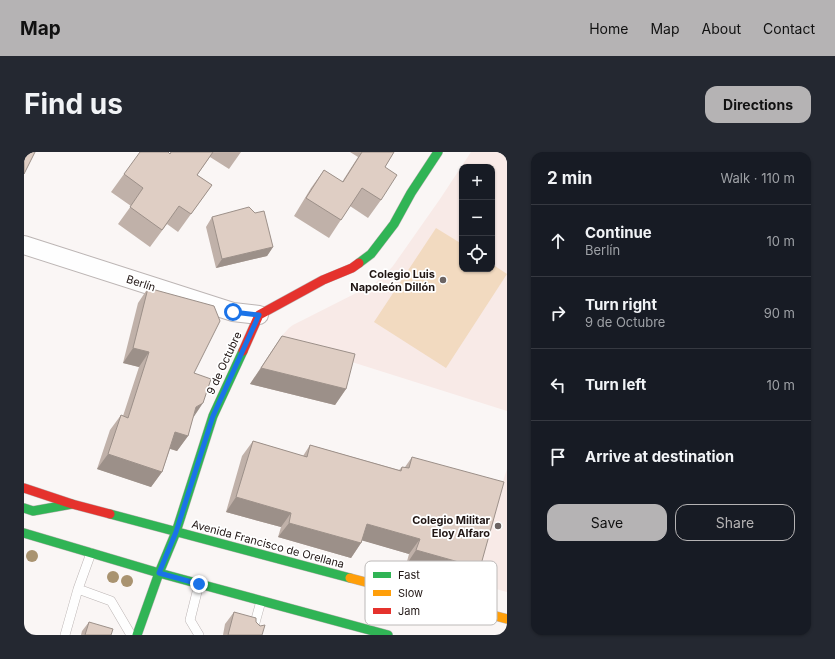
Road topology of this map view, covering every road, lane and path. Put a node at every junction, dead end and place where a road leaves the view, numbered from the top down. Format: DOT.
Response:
graph roads {
  1 [pos="438,152"];
  2 [pos="24,245"];
  3 [pos="259,315"];
  4 [pos="24,488"];
  5 [pos="72,504"];
  6 [pos="24,508"];
  7 [pos="176,532"];
  8 [pos="24,533"];
  9 [pos="91,553"];
  10 [pos="159,573"];
  11 [pos="365,582"];
  12 [pos="199,584"];
  13 [pos="78,589"];
  14 [pos="261,601"];
  15 [pos="497,616"];
  16 [pos="507,619"];
  17 [pos="138,631"];
  18 [pos="252,632"];
  19 [pos="148,633"];
  20 [pos="65,635"];
  21 [pos="131,635"];
  22 [pos="199,635"];
  23 [pos="388,635"];
  1 -- 3 [label="main road"];
  2 -- 3 [label="street, Berlín"];
  3 -- 7 [label="main road, 9 de Octubre"];
  4 -- 5 [label="main road, Avenida Francisco de Orellana"];
  5 -- 6 [label="main road"];
  5 -- 7 [label="main road, Avenida Francisco de Orellana"];
  7 -- 10 [label="main road, 9 de Octubre"];
  7 -- 11 [label="main road, Avenida Francisco de Orellana"];
  8 -- 9 [label="main road"];
  9 -- 10 [label="main road"];
  9 -- 13 [label="lane"];
  10 -- 12 [label="main road"];
  10 -- 17 [label="main road, 9 de Octubre"];
  12 -- 14 [label="main road"];
  12 -- 22 [label="lane"];
  13 -- 20 [label="lane"];
  13 -- 21 [label="lane"];
  14 -- 18 [label="lane"];
  14 -- 23 [label="main road"];
  15 -- 16 [label="main road, Avenida Francisco de Orellana"];
  17 -- 19 [label="lane"];
}
